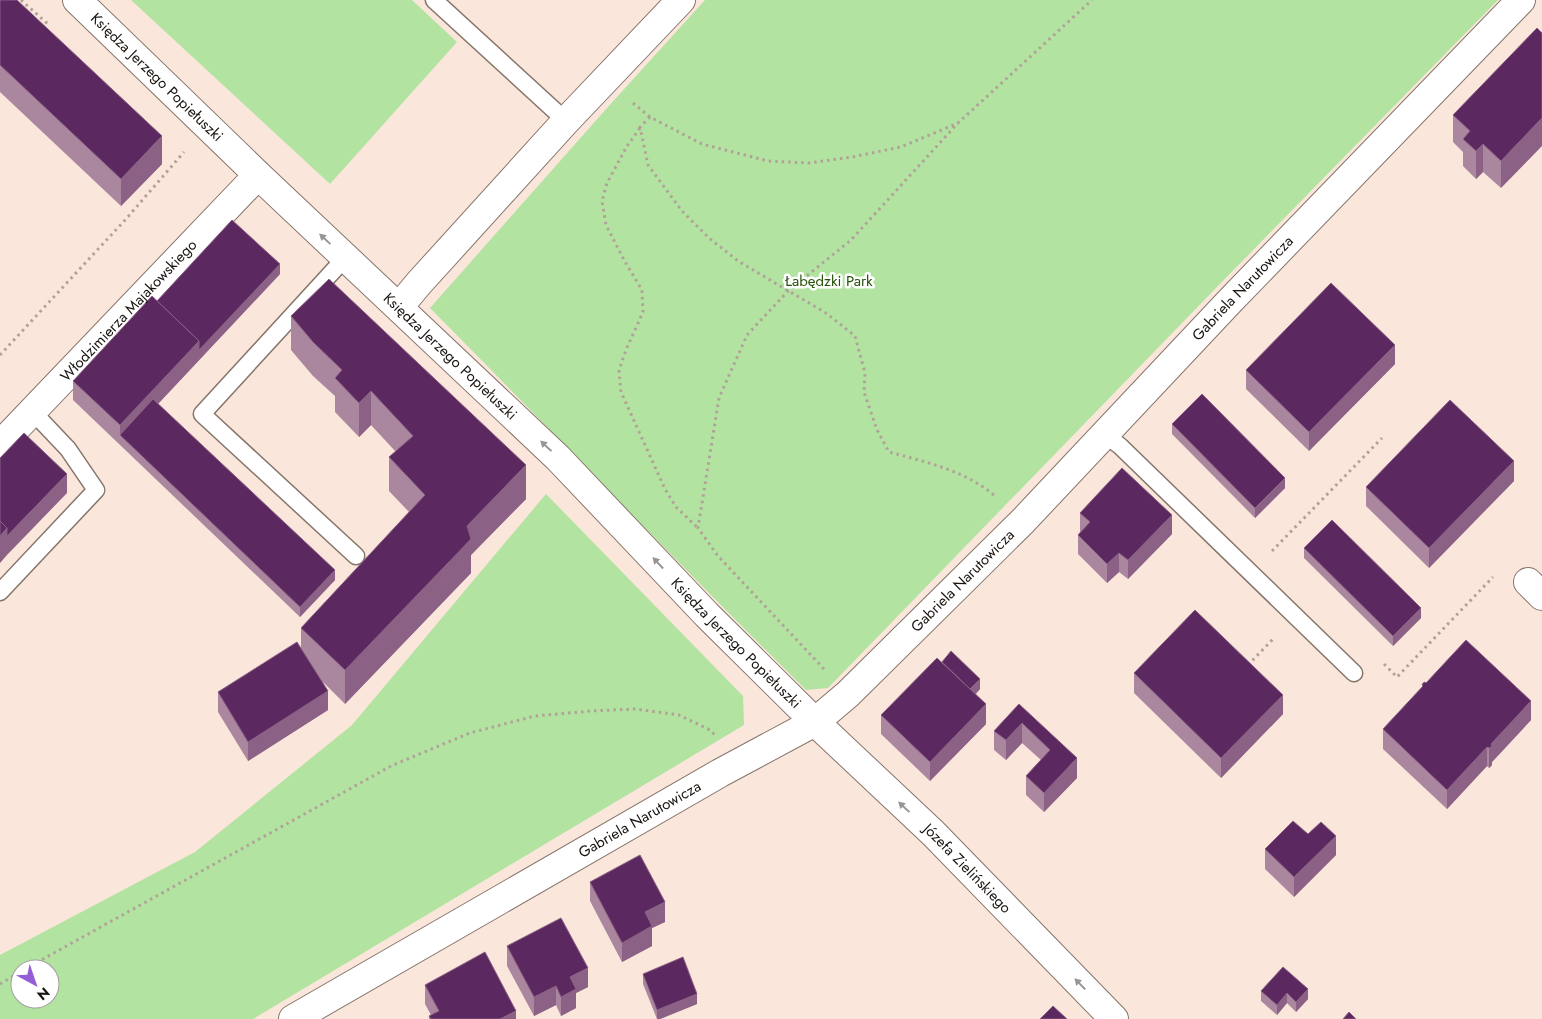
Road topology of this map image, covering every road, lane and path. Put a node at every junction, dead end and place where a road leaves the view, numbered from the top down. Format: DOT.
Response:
graph roads {
  1 [pos="77,0"];
  2 [pos="434,0"];
  3 [pos="681,0"];
  4 [pos="1092,0"];
  5 [pos="1521,0"];
  6 [pos="605,80"];
  7 [pos="650,117"];
  8 [pos="566,121"];
  9 [pos="958,123"];
  10 [pos="640,127"];
  11 [pos="186,150"];
  12 [pos="258,175"];
  13 [pos="345,258"];
  14 [pos="788,291"];
  15 [pos="399,307"];
  16 [pos="0,355"];
  17 [pos="32,410"];
  18 [pos="1104,434"];
  19 [pos="1382,438"];
  20 [pos="0,445"];
  21 [pos="1023,521"];
  22 [pos="698,528"];
  23 [pos="356,556"];
  24 [pos="1250,572"];
  25 [pos="1535,589"];
  26 [pos="0,592"];
  27 [pos="1295,616"];
  28 [pos="1248,666"];
  29 [pos="1354,673"];
  30 [pos="1397,677"];
  31 [pos="848,694"];
  32 [pos="815,722"];
  33 [pos="716,736"];
  34 [pos="43,959"];
  35 [pos="293,1019"];
  36 [pos="1114,1019"];
  1 -- 12 [label="street, Księdza Jerzego Popiełuszki"];
  2 -- 8 [label="lane"];
  3 -- 6 [label="street"];
  4 -- 9 [label="path"];
  5 -- 18 [label="street, Gabriela Narutowicza"];
  6 -- 7 [label="path"];
  6 -- 8 [label="street"];
  7 -- 9 [label="path"];
  7 -- 10 [label="path"];
  8 -- 15 [label="street"];
  9 -- 14 [label="path"];
  10 -- 14 [label="path"];
  10 -- 22 [label="path"];
  11 -- 16 [label="path"];
  13 -- 12 [label="street, Księdza Jerzego Popiełuszki, one-way"];
  12 -- 17 [label="street, Włodzimierza Majakowskiego"];
  13 -- 15 [label="street, Księdza Jerzego Popiełuszki"];
  13 -- 23 [label="lane"];
  14 -- 21 [label="path"];
  14 -- 22 [label="path"];
  32 -- 15 [label="street, Księdza Jerzego Popiełuszki, one-way"];
  17 -- 20 [label="street, Włodzimierza Majakowskiego"];
  17 -- 26 [label="lane"];
  18 -- 21 [label="street, Gabriela Narutowicza"];
  18 -- 24 [label="lane"];
  19 -- 24 [label="path"];
  21 -- 31 [label="street, Gabriela Narutowicza"];
  22 -- 31 [label="path"];
  24 -- 27 [label="lane"];
  25 -- 30 [label="path"];
  27 -- 28 [label="path"];
  27 -- 29 [label="lane"];
  31 -- 32 [label="street, Gabriela Narutowicza"];
  32 -- 35 [label="street, Gabriela Narutowicza"];
  36 -- 32 [label="street, Józefa Zielińskiego, one-way"];
  33 -- 34 [label="path"];
}
